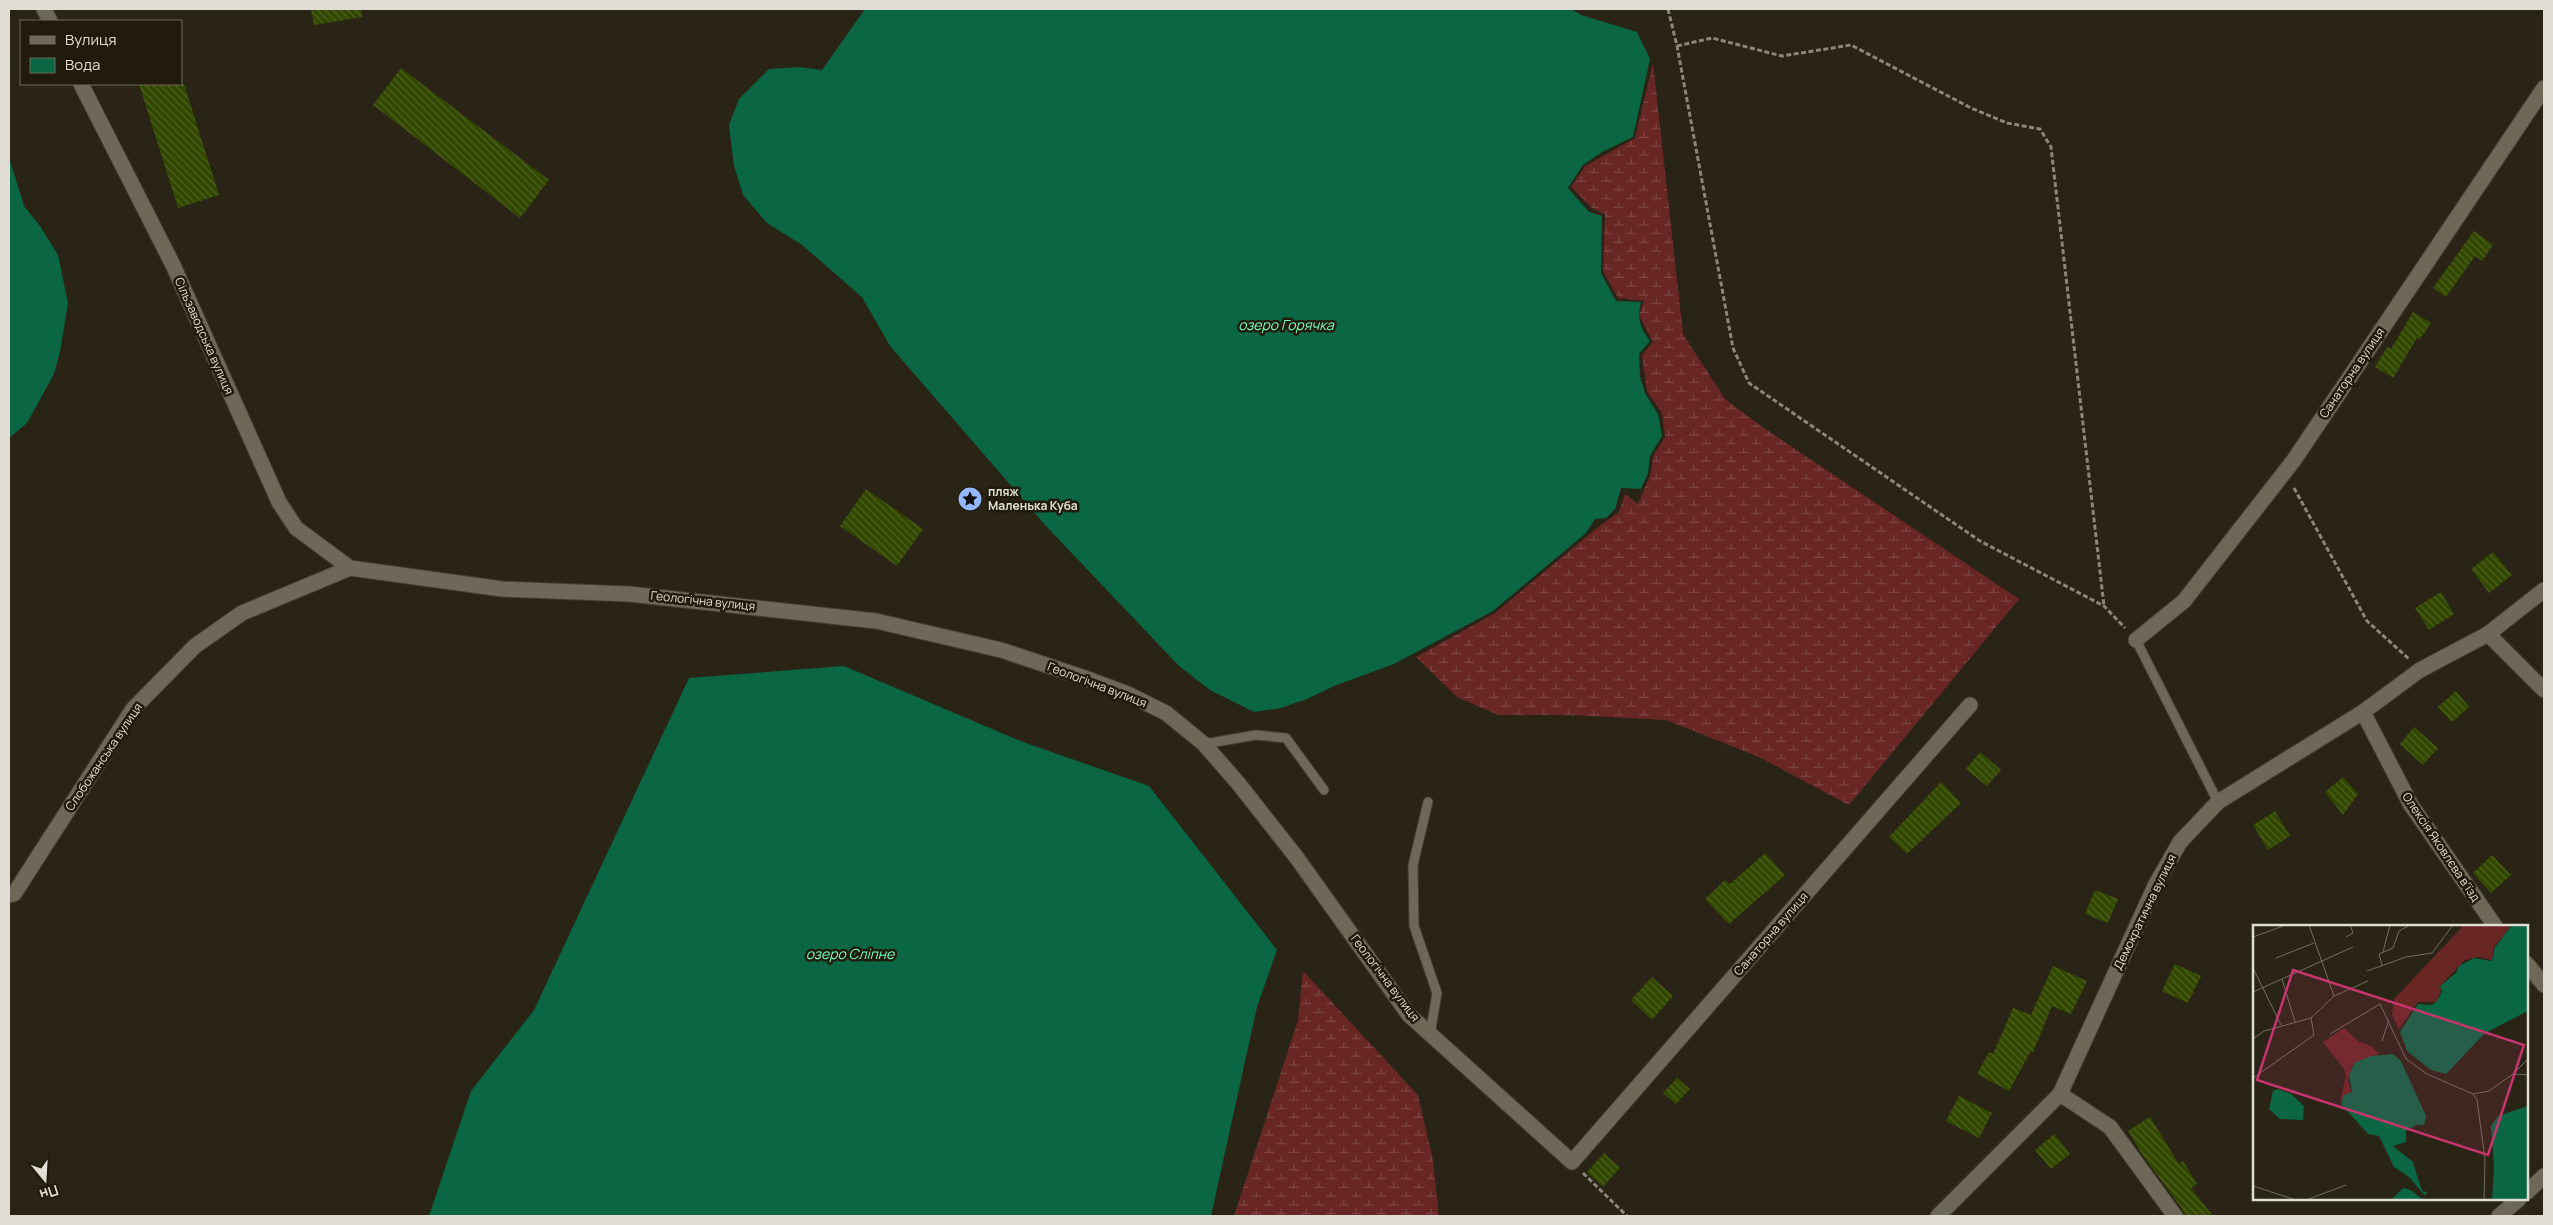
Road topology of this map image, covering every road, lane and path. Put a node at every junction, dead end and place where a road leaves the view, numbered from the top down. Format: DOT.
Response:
graph roads {
  1 [pos="1668,9"];
  2 [pos="1677,46"];
  3 [pos="82,85"];
  4 [pos="2544,88"];
  5 [pos="2294,460"];
  6 [pos="350,568"];
  7 [pos="2544,590"];
  8 [pos="2104,606"];
  9 [pos="2488,634"];
  10 [pos="2136,640"];
  11 [pos="2420,670"];
  12 [pos="2544,690"];
  13 [pos="1970,705"];
  14 [pos="2363,712"];
  15 [pos="1204,744"];
  16 [pos="1324,790"];
  17 [pos="1428,802"];
  18 [pos="2218,802"];
  19 [pos="10,898"];
  20 [pos="2495,925"];
  21 [pos="2528,965"];
  22 [pos="2544,985"];
  23 [pos="1430,1035"];
  24 [pos="2060,1094"];
  25 [pos="1572,1162"];
  26 [pos="2544,1176"];
  27 [pos="2528,1191"];
  28 [pos="2518,1200"];
  29 [pos="1627,1216"];
  30 [pos="1938,1216"];
  31 [pos="2174,1216"];
  32 [pos="2499,1216"];
  1 -- 2 [label="path"];
  2 -- 8 [label="path"];
  2 -- 8 [label="path"];
  3 -- 6 [label="street, Сільзаводська вулиця"];
  4 -- 5 [label="street, Санаторна вулиця"];
  5 -- 10 [label="street, Санаторна вулиця"];
  5 -- 11 [label="path"];
  6 -- 15 [label="street, Геологічна вулиця"];
  6 -- 19 [label="street, Слобожанська вулиця"];
  7 -- 9 [label="street, Демократична вулиця"];
  8 -- 10 [label="path"];
  9 -- 11 [label="street, Демократична вулиця"];
  9 -- 12 [label="street"];
  10 -- 18 [label="lane"];
  11 -- 14 [label="street, Демократична вулиця"];
  13 -- 25 [label="street, Санаторна вулиця"];
  14 -- 18 [label="street, Демократична вулиця"];
  14 -- 20 [label="street, Олексія Яковлєва в’їзд"];
  15 -- 16 [label="lane"];
  15 -- 23 [label="street, Геологічна вулиця"];
  17 -- 23 [label="lane"];
  18 -- 24 [label="street, Демократична вулиця"];
  21 -- 22 [label="street"];
  23 -- 25 [label="street, Геологічна вулиця"];
  24 -- 30 [label="street, Демократична вулиця"];
  24 -- 31 [label="street"];
  25 -- 29 [label="path"];
  26 -- 27 [label="street"];
  28 -- 32 [label="street"];
}
